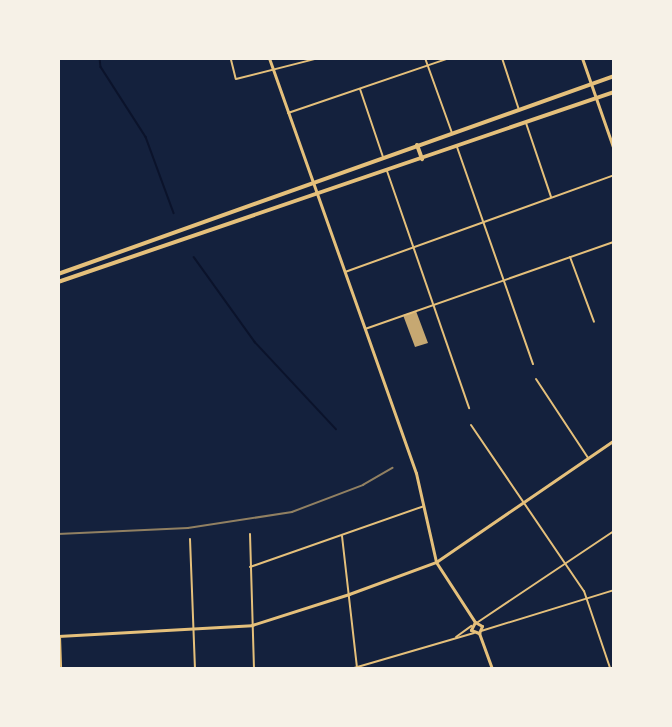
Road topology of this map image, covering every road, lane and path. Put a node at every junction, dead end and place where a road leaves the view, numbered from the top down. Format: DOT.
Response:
graph roads {
  1 [pos="231,58"];
  2 [pos="269,58"];
  3 [pos="319,58"];
  4 [pos="425,58"];
  5 [pos="450,58"];
  6 [pos="502,58"];
  7 [pos="582,58"];
  8 [pos="428,67"];
  9 [pos="272,70"];
  10 [pos="614,76"];
  11 [pos="236,79"];
  12 [pos="591,84"];
  13 [pos="360,89"];
  14 [pos="614,92"];
  15 [pos="596,98"];
  16 [pos="519,110"];
  17 [pos="288,113"];
  18 [pos="526,123"];
  19 [pos="452,133"];
  20 [pos="417,145"];
  21 [pos="457,147"];
  22 [pos="614,150"];
  23 [pos="383,157"];
  24 [pos="422,159"];
  25 [pos="387,171"];
  26 [pos="614,175"];
  27 [pos="314,181"];
  28 [pos="319,195"];
  29 [pos="551,197"];
  30 [pos="483,221"];
  31 [pos="614,242"];
  32 [pos="412,246"];
  33 [pos="570,257"];
  34 [pos="345,272"];
  35 [pos="58,274"];
  36 [pos="504,280"];
  37 [pos="58,282"];
  38 [pos="433,305"];
  39 [pos="594,322"];
  40 [pos="365,329"];
  41 [pos="533,364"];
  42 [pos="536,379"];
  43 [pos="469,408"];
  44 [pos="471,425"];
  45 [pos="614,440"];
  46 [pos="588,458"];
  47 [pos="524,504"];
  48 [pos="424,506"];
  49 [pos="614,531"];
  50 [pos="250,534"];
  51 [pos="342,536"];
  52 [pos="190,539"];
  53 [pos="436,562"];
  54 [pos="567,566"];
  55 [pos="250,567"];
  56 [pos="614,590"];
  57 [pos="350,594"];
  58 [pos="587,599"];
  59 [pos="476,622"];
  60 [pos="252,625"];
  61 [pos="471,626"];
  62 [pos="194,628"];
  63 [pos="480,632"];
  64 [pos="474,633"];
  65 [pos="59,636"];
  66 [pos="454,638"];
  67 [pos="373,663"];
  68 [pos="356,668"];
  69 [pos="61,669"];
  70 [pos="195,669"];
  71 [pos="254,669"];
  72 [pos="375,669"];
  73 [pos="492,669"];
  74 [pos="610,669"];
  1 -- 11 [label="lane"];
  2 -- 9 [label="street"];
  3 -- 9 [label="street"];
  4 -- 8 [label="street"];
  5 -- 8 [label="street"];
  6 -- 16 [label="street"];
  7 -- 12 [label="street"];
  8 -- 13 [label="street"];
  8 -- 19 [label="street"];
  9 -- 11 [label="street"];
  9 -- 17 [label="street"];
  10 -- 12 [label="main road"];
  12 -- 15 [label="street"];
  12 -- 16 [label="main road"];
  13 -- 17 [label="street"];
  13 -- 23 [label="street"];
  14 -- 15 [label="main road"];
  15 -- 18 [label="main road"];
  15 -- 22 [label="street"];
  16 -- 19 [label="main road"];
  17 -- 27 [label="street"];
  18 -- 21 [label="main road"];
  18 -- 29 [label="street"];
  19 -- 20 [label="main road"];
  20 -- 23 [label="main road"];
  20 -- 24 [label="main road"];
  21 -- 24 [label="main road"];
  21 -- 30 [label="street"];
  23 -- 27 [label="main road"];
  24 -- 25 [label="main road"];
  25 -- 28 [label="main road"];
  25 -- 32 [label="street"];
  26 -- 29 [label="street"];
  27 -- 28 [label="street"];
  27 -- 35 [label="main road"];
  28 -- 34 [label="street"];
  28 -- 37 [label="main road"];
  29 -- 30 [label="street"];
  30 -- 32 [label="street"];
  30 -- 36 [label="street"];
  31 -- 33 [label="street"];
  32 -- 34 [label="street"];
  32 -- 38 [label="street"];
  33 -- 36 [label="street"];
  33 -- 39 [label="street"];
  34 -- 40 [label="street"];
  36 -- 38 [label="street"];
  36 -- 41 [label="street"];
  38 -- 40 [label="street"];
  38 -- 43 [label="street"];
  40 -- 48 [label="street"];
  42 -- 46 [label="street"];
  44 -- 47 [label="street"];
  45 -- 46 [label="street"];
  46 -- 47 [label="street"];
  47 -- 53 [label="street"];
  47 -- 54 [label="street"];
  48 -- 51 [label="street"];
  48 -- 53 [label="street"];
  49 -- 54 [label="street"];
  50 -- 55 [label="street"];
  51 -- 55 [label="street"];
  51 -- 57 [label="street"];
  52 -- 62 [label="street"];
  53 -- 57 [label="street"];
  53 -- 59 [label="street"];
  54 -- 58 [label="street"];
  54 -- 59 [label="street"];
  55 -- 60 [label="street"];
  56 -- 58 [label="street"];
  57 -- 60 [label="street"];
  57 -- 68 [label="street"];
  58 -- 63 [label="street"];
  58 -- 74 [label="street"];
  59 -- 61 [label="street"];
  59 -- 63 [label="street"];
  60 -- 62 [label="street"];
  60 -- 71 [label="street"];
  61 -- 64 [label="street"];
  61 -- 66 [label="street"];
  62 -- 65 [label="street"];
  62 -- 70 [label="street"];
  63 -- 64 [label="street"];
  63 -- 73 [label="street"];
  64 -- 66 [label="street"];
  65 -- 69 [label="street"];
  66 -- 67 [label="street"];
  67 -- 68 [label="street"];
  67 -- 72 [label="street"];
}
